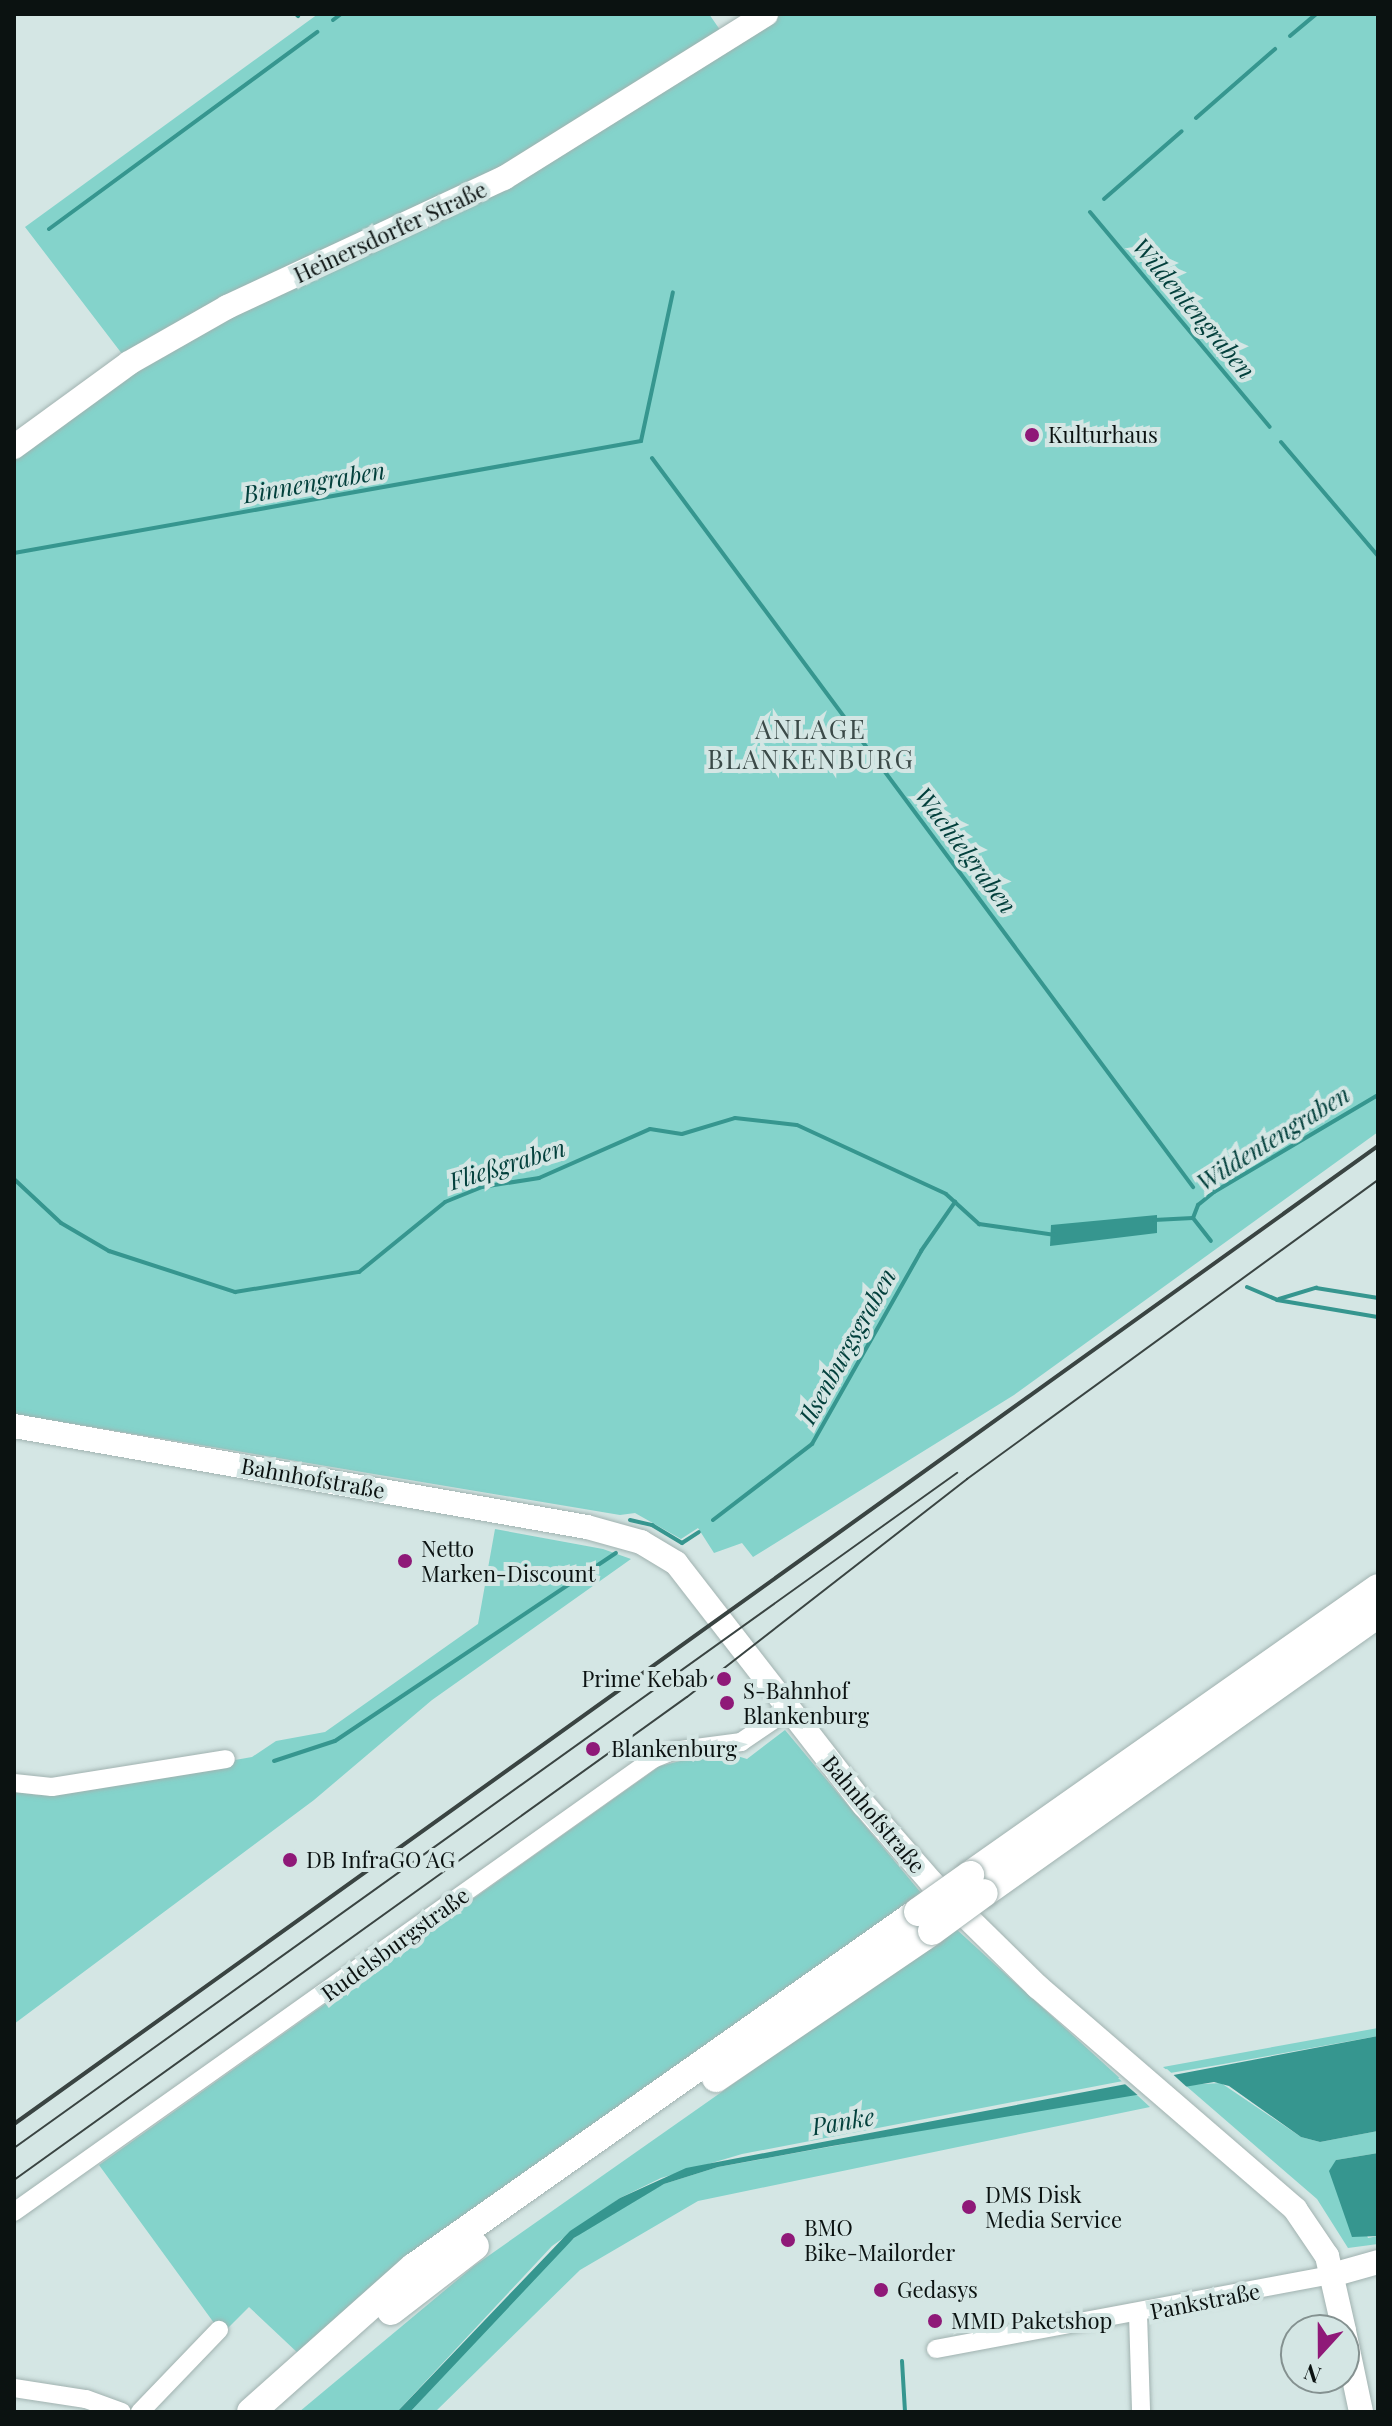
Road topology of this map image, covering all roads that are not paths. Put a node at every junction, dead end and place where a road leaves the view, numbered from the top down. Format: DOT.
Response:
graph roads {
  1 [pos="766,14"];
  2 [pos="14,447"];
  3 [pos="14,1426"];
  4 [pos="1378,1588"];
  5 [pos="1378,1614"];
  6 [pos="788,1710"];
  7 [pos="226,1759"];
  8 [pos="14,1783"];
  9 [pos="977,1884"];
  10 [pos="925,1922"];
  11 [pos="14,2212"];
  12 [pos="1378,2262"];
  13 [pos="1332,2275"];
  14 [pos="1138,2314"];
  15 [pos="1341,2314"];
  16 [pos="219,2330"];
  17 [pos="936,2349"];
  18 [pos="14,2388"];
  19 [pos="122,2412"];
  20 [pos="140,2412"];
  21 [pos="251,2412"];
  22 [pos="276,2412"];
  23 [pos="1141,2412"];
  1 -- 2 [label="main road, Heinersdorfer Straße"];
  3 -- 6 [label="main road, Bahnhofstraße"];
  4 -- 9 [label="highway"];
  5 -- 9 [label="highway"];
  6 -- 11 [label="street, Rudelsburgstraße"];
  6 -- 13 [label="main road, Bahnhofstraße"];
  7 -- 8 [label="street"];
  9 -- 10 [label="highway, bridge"];
  10 -- 21 [label="highway"];
  10 -- 22 [label="highway"];
  12 -- 13 [label="main road"];
  13 -- 14 [label="street, Pankstraße"];
  13 -- 15 [label="main road, Bahnhofstraße"];
  14 -- 17 [label="street, Pankstraße"];
  14 -- 23 [label="street"];
  16 -- 20 [label="street"];
  18 -- 19 [label="street"];
}
